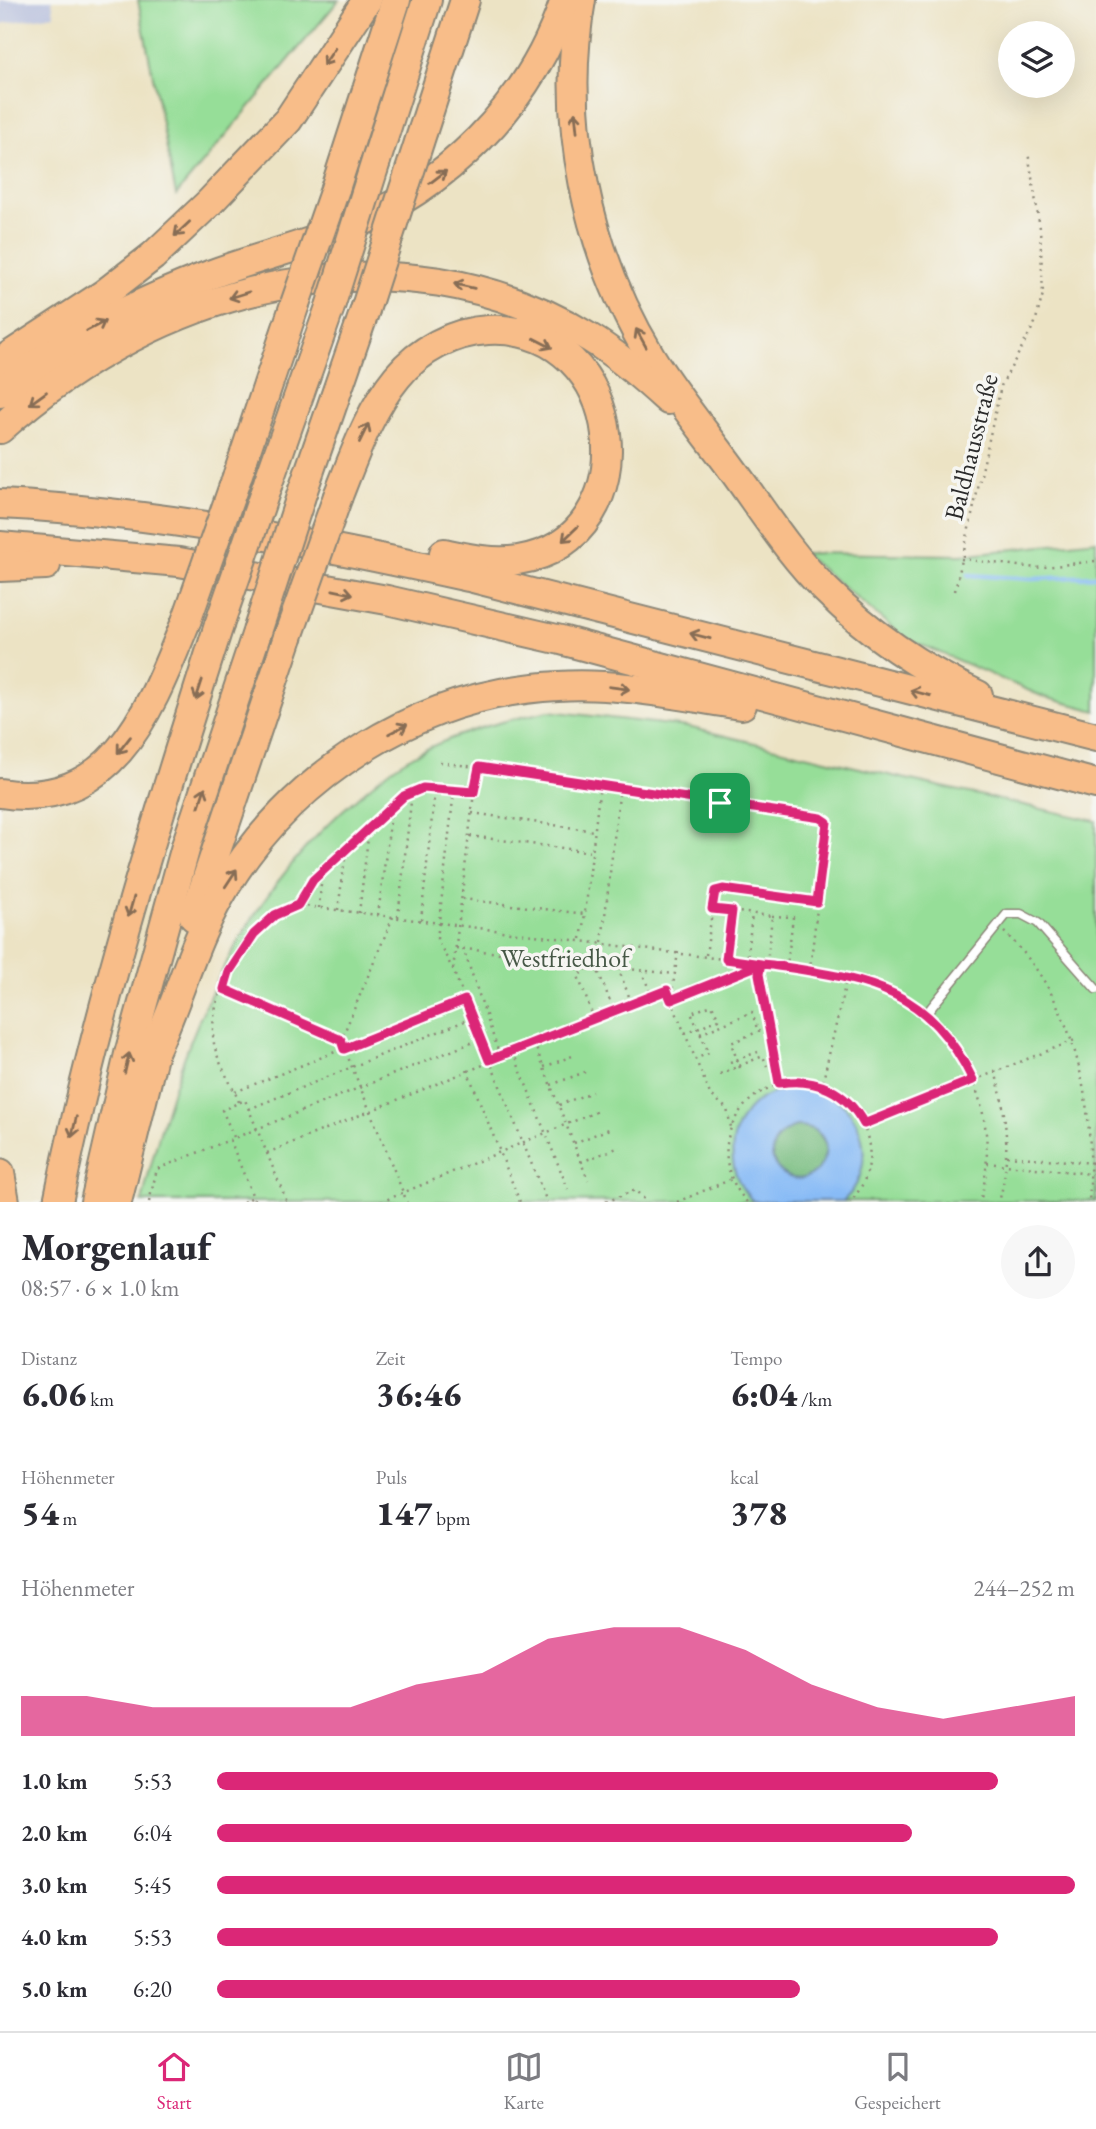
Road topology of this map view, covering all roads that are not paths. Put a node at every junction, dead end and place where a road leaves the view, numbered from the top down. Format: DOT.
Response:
graph roads {
  1 [pos="367,0"];
  2 [pos="396,0"];
  3 [pos="427,0"];
  4 [pos="465,0"];
  5 [pos="565,0"];
  6 [pos="581,0"];
  7 [pos="0,362"];
  8 [pos="0,393"];
  9 [pos="0,429"];
  10 [pos="707,435"];
  11 [pos="0,504"];
  12 [pos="293,540"];
  13 [pos="0,546"];
  14 [pos="179,562"];
  15 [pos="0,567"];
  16 [pos="1034,722"];
  17 [pos="873,724"];
  18 [pos="1096,737"];
  19 [pos="1096,784"];
  20 [pos="0,793"];
  21 [pos="1096,989"];
  22 [pos="926,1014"];
  23 [pos="154,1052"];
  24 [pos="0,1173"];
  25 [pos="5,1202"];
  26 [pos="58,1202"];
  27 [pos="95,1202"];
  28 [pos="117,1202"];
  1 -- 7 [label="highway, one-way"];
  2 -- 20 [label="highway, one-way, bridge"];
  3 -- 26 [label="highway, one-way, bridge"];
  27 -- 4 [label="highway, one-way, bridge"];
  8 -- 5 [label="highway, one-way"];
  10 -- 6 [label="highway, one-way"];
  10 -- 9 [label="highway, one-way"];
  10 -- 16 [label="highway"];
  11 -- 12 [label="highway"];
  16 -- 12 [label="highway, one-way"];
  23 -- 12 [label="highway, one-way, bridge"];
  13 -- 14 [label="highway"];
  14 -- 15 [label="highway"];
  14 -- 17 [label="highway, one-way"];
  16 -- 18 [label="highway"];
  17 -- 19 [label="highway"];
  23 -- 17 [label="highway, one-way"];
  21 -- 22 [label="lane"];
  23 -- 28 [label="highway"];
  24 -- 25 [label="highway"];
}
